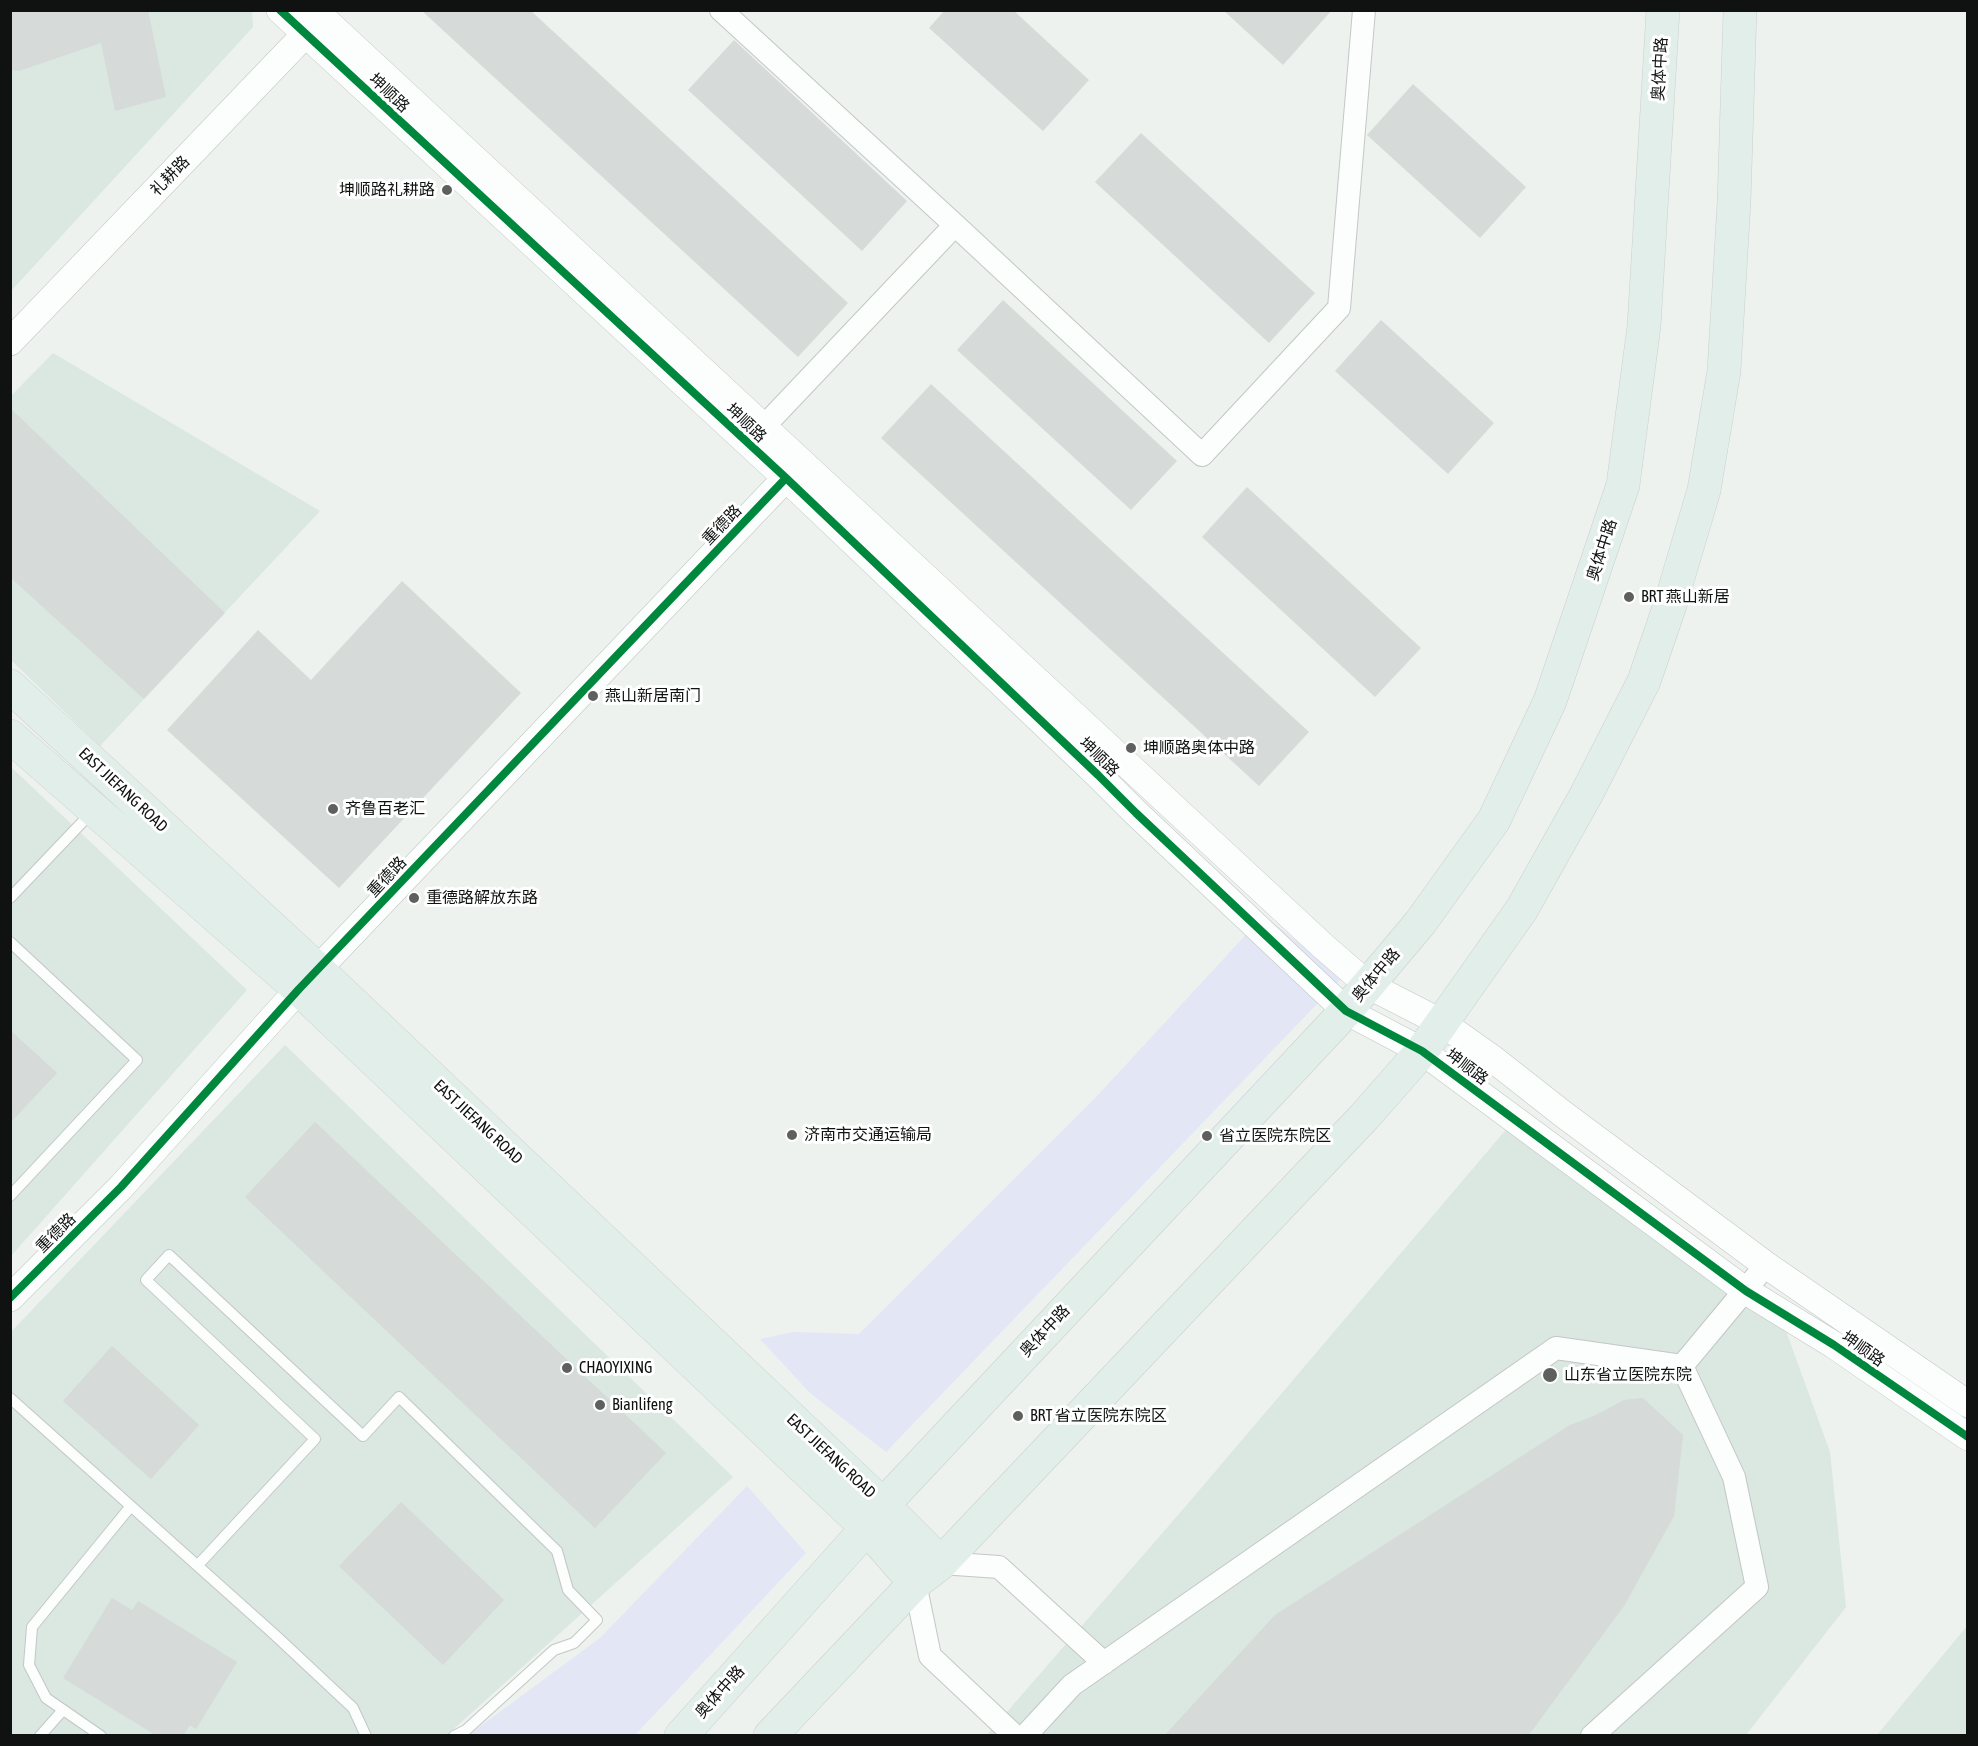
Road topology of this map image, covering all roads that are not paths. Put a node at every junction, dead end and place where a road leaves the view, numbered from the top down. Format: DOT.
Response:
graph roads {
  1 [pos="280,10"];
  2 [pos="721,10"];
  3 [pos="1364,10"];
  4 [pos="1664,10"];
  5 [pos="1740,10"];
  6 [pos="318,18"];
  7 [pos="955,225"];
  8 [pos="10,342"];
  9 [pos="755,435"];
  10 [pos="786,478"];
  11 [pos="10,686"];
  12 [pos="10,736"];
  13 [pos="94,809"];
  14 [pos="10,897"];
  15 [pos="10,942"];
  16 [pos="308,980"];
  17 [pos="1368,985"];
  18 [pos="1346,1011"];
  19 [pos="1442,1023"];
  20 [pos="1422,1051"];
  21 [pos="10,1196"];
  22 [pos="1766,1265"];
  23 [pos="1746,1291"];
  24 [pos="10,1298"];
  25 [pos="1682,1366"];
  26 [pos="10,1398"];
  27 [pos="1968,1404"];
  28 [pos="1968,1437"];
  29 [pos="131,1506"];
  30 [pos="875,1516"];
  31 [pos="941,1563"];
  32 [pos="198,1565"];
  33 [pos="915,1583"];
  34 [pos="1104,1663"];
  35 [pos="63,1710"];
  36 [pos="40,1736"];
  37 [pos="101,1736"];
  38 [pos="366,1736"];
  39 [pos="454,1736"];
  40 [pos="681,1736"];
  41 [pos="770,1736"];
  42 [pos="1015,1736"];
  43 [pos="1025,1736"];
  44 [pos="1592,1736"];
  1 -- 6 [label="street, 坤顺路"];
  2 -- 7 [label="street"];
  3 -- 7 [label="street"];
  4 -- 17 [label="main road, 奥体中路"];
  5 -- 19 [label="main road"];
  6 -- 8 [label="street, 礼耕路"];
  6 -- 9 [label="street, 坤顺路"];
  7 -- 9 [label="street"];
  9 -- 10 [label="street, 坤顺路"];
  9 -- 17 [label="street, 坤顺路"];
  10 -- 16 [label="street, 重德路"];
  10 -- 18 [label="street, 坤顺路"];
  11 -- 16 [label="main road, EAST JIEFANG ROAD"];
  12 -- 13 [label="main road, EAST JIEFANG ROAD"];
  13 -- 14 [label="lane"];
  13 -- 16 [label="main road, EAST JIEFANG ROAD"];
  15 -- 21 [label="lane"];
  16 -- 24 [label="street, 重德路"];
  16 -- 30 [label="main road, EAST JIEFANG ROAD"];
  17 -- 18 [label="main road, 奥体中路"];
  17 -- 19 [label="street, 坤顺路"];
  18 -- 20 [label="street, 坤顺路"];
  18 -- 30 [label="main road, 奥体中路"];
  19 -- 20 [label="main road"];
  19 -- 22 [label="street, 坤顺路"];
  20 -- 23 [label="street, 坤顺路"];
  20 -- 31 [label="main road"];
  22 -- 23 [label="street"];
  22 -- 27 [label="street, 坤顺路"];
  23 -- 25 [label="street"];
  23 -- 28 [label="street, 坤顺路"];
  25 -- 34 [label="street"];
  25 -- 44 [label="street"];
  26 -- 29 [label="lane"];
  29 -- 32 [label="lane"];
  29 -- 35 [label="lane"];
  30 -- 31 [label="main road, EAST JIEFANG ROAD"];
  30 -- 33 [label="main road, EAST JIEFANG ROAD"];
  30 -- 40 [label="main road, 奥体中路"];
  31 -- 33 [label="main road"];
  31 -- 34 [label="street"];
  32 -- 38 [label="lane"];
  32 -- 39 [label="lane"];
  33 -- 41 [label="main road"];
  33 -- 42 [label="street"];
  34 -- 43 [label="street"];
  35 -- 36 [label="lane"];
  35 -- 37 [label="lane"];
}
